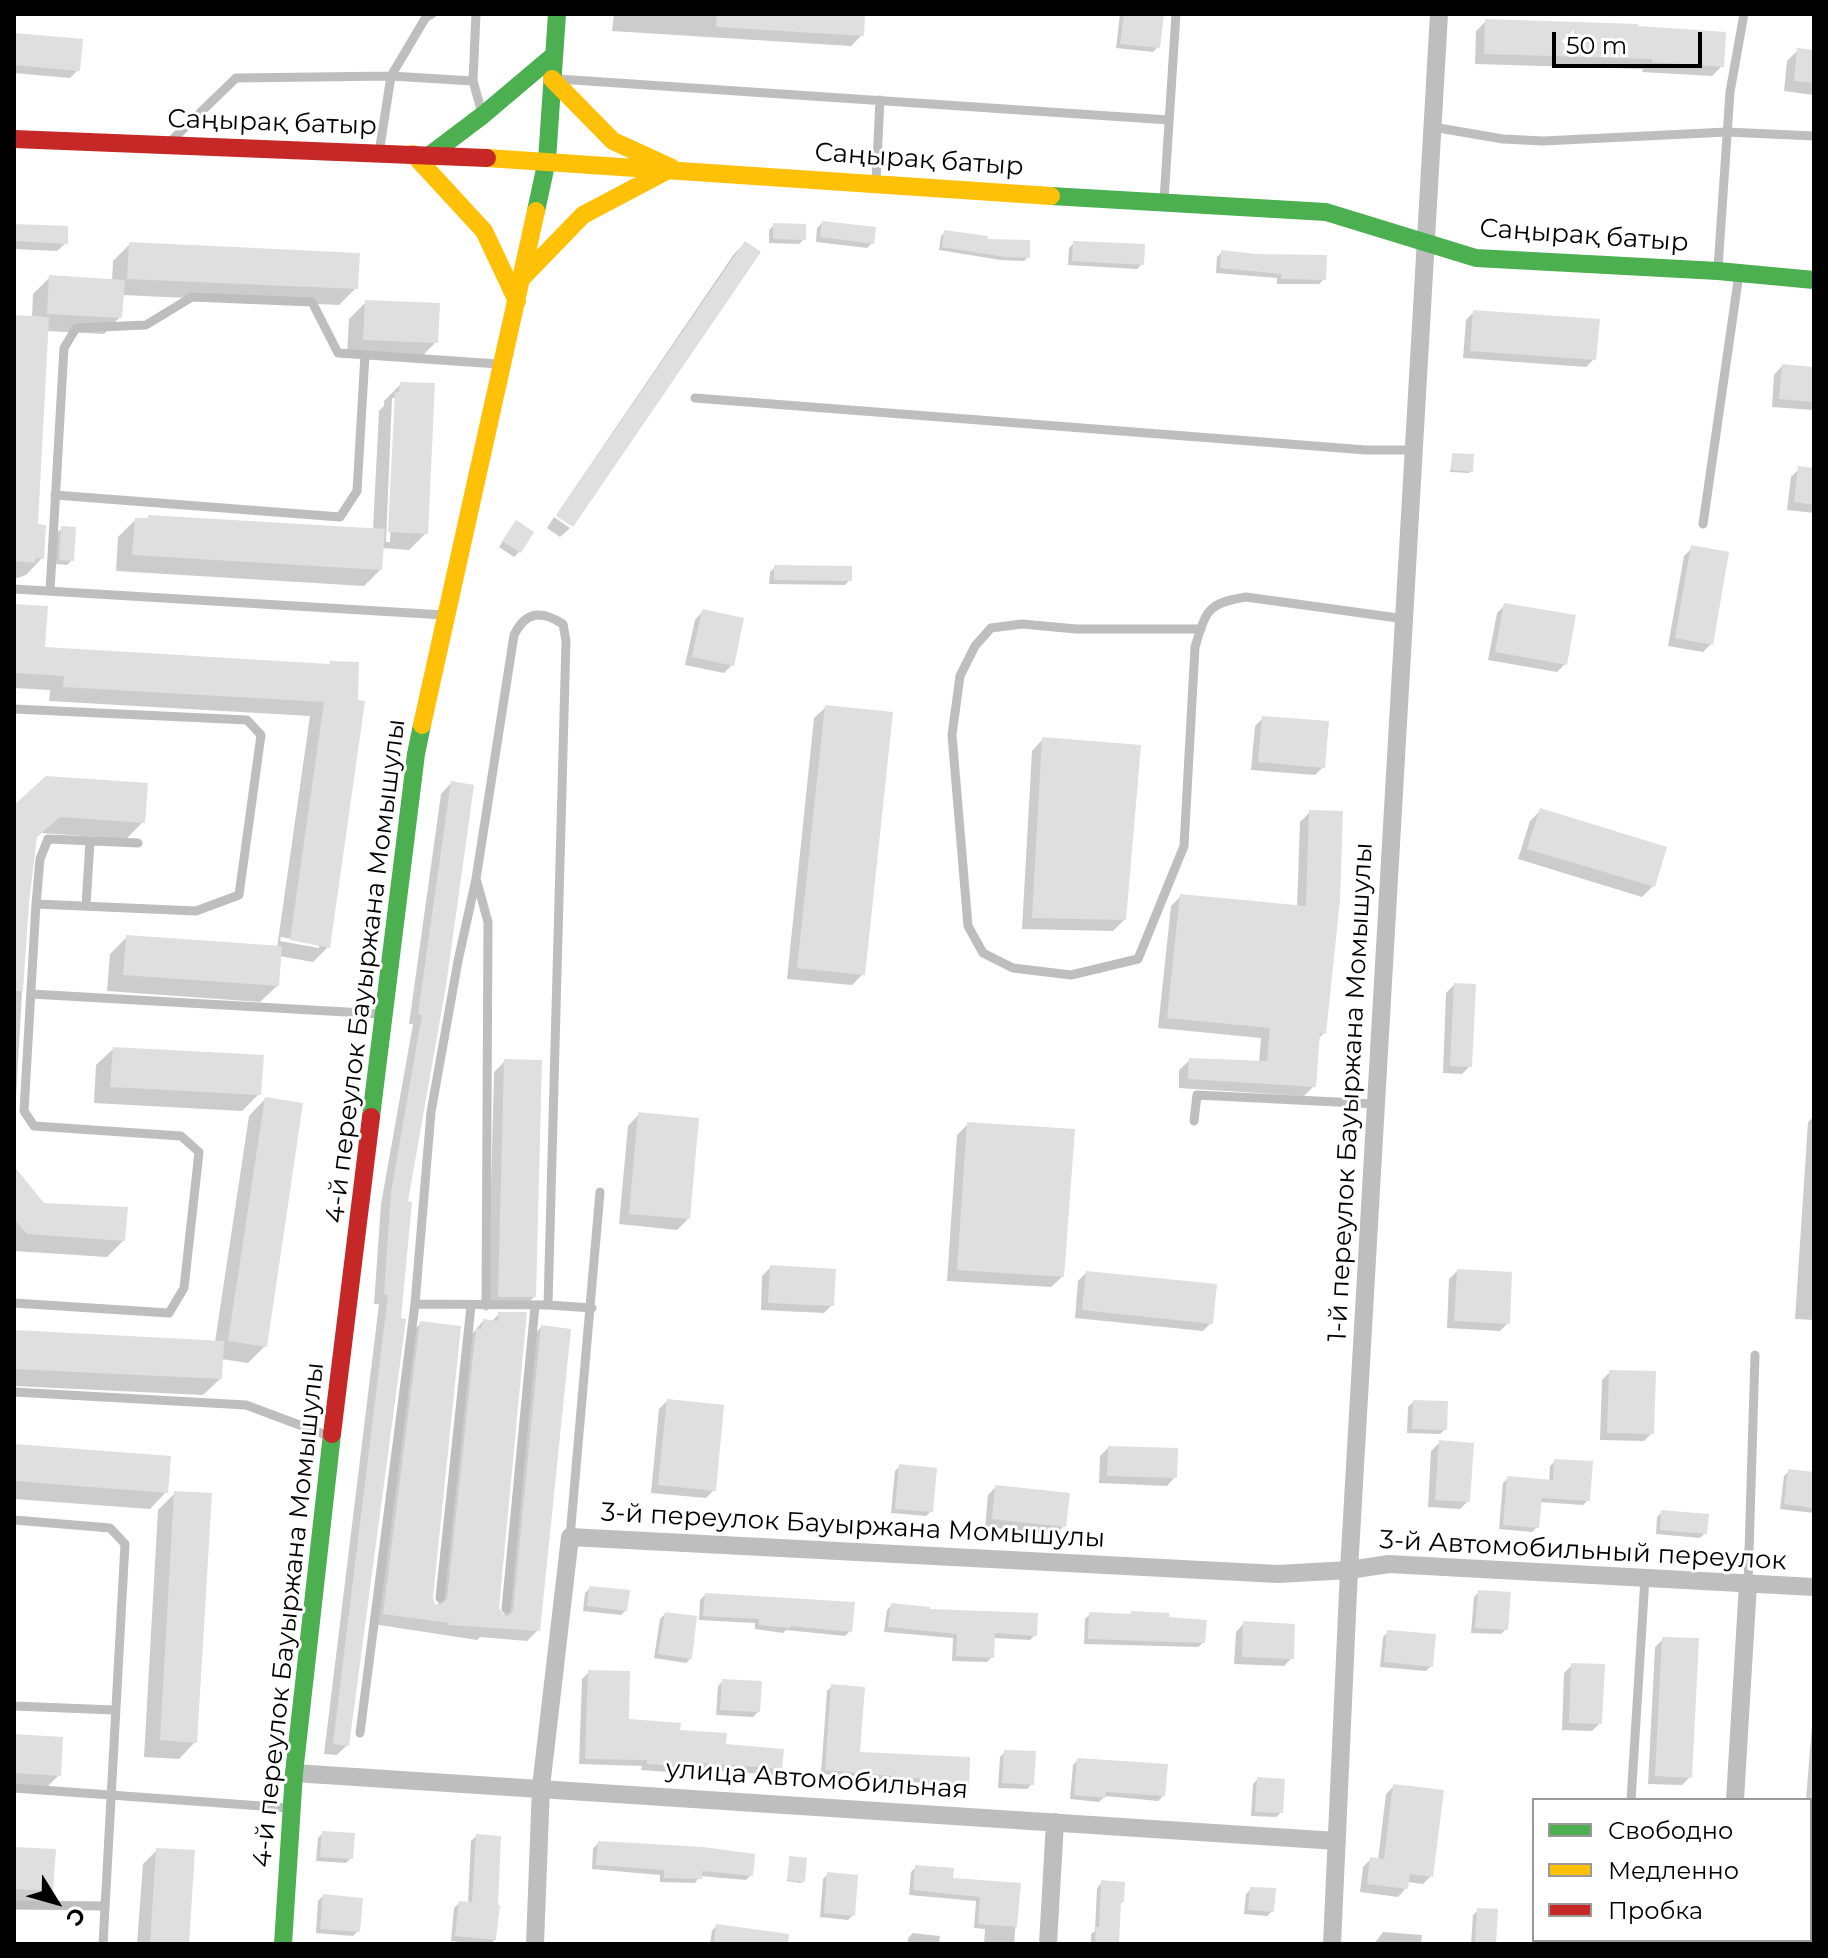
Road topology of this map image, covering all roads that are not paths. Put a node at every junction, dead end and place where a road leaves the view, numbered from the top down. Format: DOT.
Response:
graph roads {
  1 [pos="432,14"];
  2 [pos="476,14"];
  3 [pos="557,14"];
  4 [pos="1176,14"];
  5 [pos="1439,14"];
  6 [pos="1744,14"];
  7 [pos="554,55"];
  8 [pos="391,76"];
  9 [pos="552,79"];
  10 [pos="473,81"];
  11 [pos="880,100"];
  12 [pos="483,115"];
  13 [pos="1169,120"];
  14 [pos="1433,127"];
  15 [pos="1727,132"];
  16 [pos="1814,136"];
  17 [pos="14,139"];
  18 [pos="166,145"];
  19 [pos="379,153"];
  20 [pos="422,155"];
  21 [pos="547,160"];
  22 [pos="672,168"];
  23 [pos="876,183"];
  24 [pos="1164,204"];
  25 [pos="1427,242"];
  26 [pos="1718,271"];
  27 [pos="1739,273"];
  28 [pos="522,278"];
  29 [pos="1814,280"];
  30 [pos="517,301"];
  31 [pos="365,355"];
  32 [pos="503,364"];
  33 [pos="695,398"];
  34 [pos="1414,450"];
  35 [pos="55,495"];
  36 [pos="1703,524"];
  37 [pos="14,589"];
  38 [pos="50,591"];
  39 [pos="447,615"];
  40 [pos="1405,619"];
  41 [pos="1201,629"];
  42 [pos="14,709"];
  43 [pos="90,841"];
  44 [pos="138,843"];
  45 [pos="476,879"];
  46 [pos="36,904"];
  47 [pos="86,906"];
  48 [pos="31,994"];
  49 [pos="385,1014"];
  50 [pos="1376,1104"];
  51 [pos="1194,1121"];
  52 [pos="600,1192"];
  53 [pos="14,1303"];
  54 [pos="415,1304"];
  55 [pos="548,1305"];
  56 [pos="471,1306"];
  57 [pos="486,1306"];
  58 [pos="535,1306"];
  59 [pos="592,1308"];
  60 [pos="1755,1355"];
  61 [pos="14,1392"];
  62 [pos="332,1437"];
  63 [pos="14,1520"];
  64 [pos="570,1537"];
  65 [pos="1349,1570"];
  66 [pos="1645,1578"];
  67 [pos="1748,1584"];
  68 [pos="1814,1587"];
  69 [pos="440,1598"];
  70 [pos="506,1609"];
  71 [pos="14,1706"];
  72 [pos="114,1710"];
  73 [pos="360,1733"];
  74 [pos="294,1773"];
  75 [pos="541,1787"];
  76 [pos="14,1788"];
  77 [pos="113,1795"];
  78 [pos="1631,1798"];
  79 [pos="1735,1798"];
  80 [pos="292,1808"];
  81 [pos="1055,1822"];
  82 [pos="1337,1841"];
  83 [pos="14,1905"];
  84 [pos="105,1906"];
  85 [pos="103,1944"];
  86 [pos="283,1944"];
  87 [pos="535,1944"];
  88 [pos="1048,1944"];
  89 [pos="1332,1944"];
  1 -- 8 [label="lane"];
  2 -- 10 [label="lane"];
  3 -- 7 [label="street, 4-й переулок Бауыржана Момышулы"];
  4 -- 13 [label="lane"];
  5 -- 14 [label="street"];
  6 -- 15 [label="lane"];
  7 -- 9 [label="street, 4-й переулок Бауыржана Момышулы"];
  7 -- 12 [label="street"];
  8 -- 10 [label="lane"];
  8 -- 18 [label="lane"];
  8 -- 19 [label="lane"];
  9 -- 11 [label="lane"];
  9 -- 21 [label="street, 4-й переулок Бауыржана Момышулы"];
  9 -- 22 [label="street"];
  10 -- 12 [label="lane"];
  11 -- 13 [label="lane"];
  11 -- 23 [label="lane"];
  12 -- 20 [label="street"];
  13 -- 24 [label="lane"];
  14 -- 15 [label="lane"];
  14 -- 25 [label="street"];
  15 -- 16 [label="lane"];
  15 -- 26 [label="lane"];
  17 -- 18 [label="street, Саңырақ батыр"];
  18 -- 19 [label="street, Саңырақ батыр"];
  19 -- 20 [label="street, Саңырақ батыр"];
  20 -- 21 [label="street, Саңырақ батыр"];
  20 -- 30 [label="street"];
  21 -- 22 [label="street, Саңырақ батыр"];
  21 -- 28 [label="street, 4-й переулок Бауыржана Момышулы"];
  22 -- 23 [label="street, Саңырақ батыр"];
  22 -- 28 [label="street"];
  23 -- 24 [label="street, Саңырақ батыр"];
  24 -- 25 [label="street, Саңырақ батыр"];
  25 -- 26 [label="street, Саңырақ батыр"];
  25 -- 34 [label="street, 1-й переулок Бауыржана Момышулы"];
  26 -- 27 [label="street, Саңырақ батыр"];
  27 -- 29 [label="street, Саңырақ батыр"];
  27 -- 36 [label="lane"];
  28 -- 30 [label="street, 4-й переулок Бауыржана Момышулы"];
  30 -- 32 [label="street, 4-й переулок Бауыржана Момышулы"];
  31 -- 32 [label="lane"];
  31 -- 35 [label="lane"];
  31 -- 35 [label="lane"];
  32 -- 39 [label="street, 4-й переулок Бауыржана Момышулы"];
  33 -- 34 [label="lane"];
  34 -- 40 [label="street, 1-й переулок Бауыржана Момышулы"];
  35 -- 38 [label="lane"];
  37 -- 38 [label="lane"];
  38 -- 39 [label="lane"];
  39 -- 49 [label="street, 4-й переулок Бауыржана Момышулы"];
  40 -- 41 [label="lane"];
  40 -- 50 [label="street, 1-й переулок Бауыржана Момышулы"];
  41 -- 41 [label="lane"];
  42 -- 47 [label="lane"];
  43 -- 44 [label="lane"];
  43 -- 46 [label="lane"];
  43 -- 47 [label="lane"];
  45 -- 54 [label="lane"];
  45 -- 55 [label="lane"];
  45 -- 57 [label="lane"];
  46 -- 47 [label="lane"];
  46 -- 48 [label="lane"];
  48 -- 49 [label="lane"];
  48 -- 53 [label="lane"];
  49 -- 62 [label="street, 4-й переулок Бауыржана Момышулы"];
  50 -- 51 [label="lane"];
  50 -- 65 [label="street, 1-й переулок Бауыржана Момышулы"];
  52 -- 59 [label="lane"];
  54 -- 56 [label="lane"];
  54 -- 73 [label="lane"];
  55 -- 58 [label="lane"];
  55 -- 59 [label="lane"];
  56 -- 57 [label="lane"];
  56 -- 69 [label="lane"];
  57 -- 58 [label="lane"];
  58 -- 70 [label="lane"];
  59 -- 64 [label="lane"];
  60 -- 67 [label="lane"];
  61 -- 62 [label="lane"];
  62 -- 74 [label="street, 4-й переулок Бауыржана Момышулы"];
  63 -- 72 [label="lane"];
  64 -- 65 [label="street, 3-й переулок Бауыржана Момышулы"];
  64 -- 75 [label="street, 3-й переулок Бауыржана Момышулы"];
  65 -- 66 [label="street, 3-й Автомобильный переулок"];
  65 -- 82 [label="street, 1-й переулок Бауыржана Момышулы"];
  66 -- 67 [label="street, 3-й Автомобильный переулок"];
  66 -- 78 [label="lane"];
  67 -- 68 [label="street, 3-й Автомобильный переулок"];
  67 -- 79 [label="street"];
  71 -- 72 [label="lane"];
  72 -- 77 [label="lane"];
  74 -- 75 [label="street, улица Автомобильная"];
  74 -- 80 [label="street, 4-й переулок Бауыржана Момышулы"];
  75 -- 81 [label="street, улица Автомобильная"];
  75 -- 87 [label="street, 3-й переулок Бауыржана Момышулы"];
  76 -- 77 [label="lane"];
  77 -- 80 [label="lane"];
  77 -- 84 [label="lane"];
  80 -- 86 [label="street, 4-й переулок Бауыржана Момышулы"];
  81 -- 82 [label="street, улица Автомобильная"];
  81 -- 88 [label="street"];
  82 -- 89 [label="street, 1-й переулок Бауыржана Момышулы"];
  83 -- 84 [label="lane"];
  84 -- 85 [label="lane"];
}
